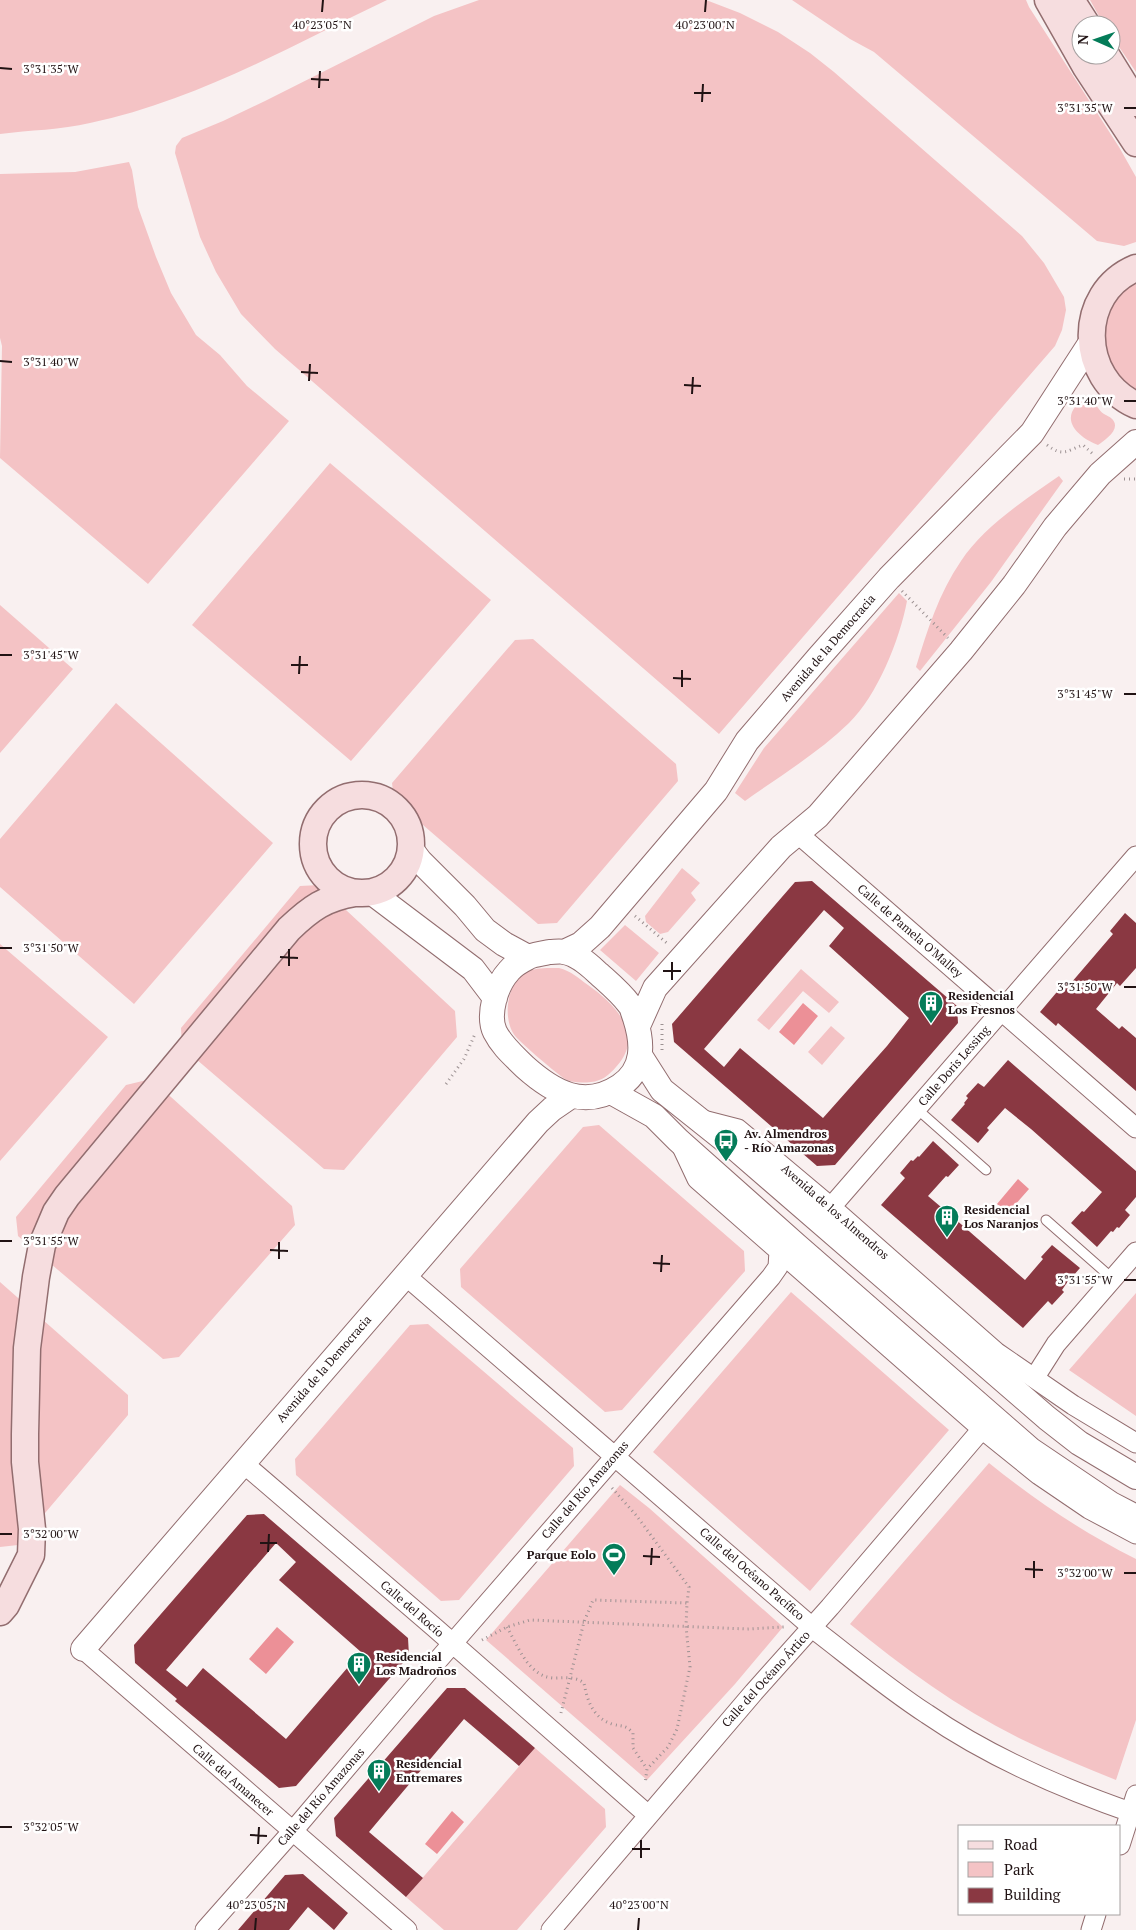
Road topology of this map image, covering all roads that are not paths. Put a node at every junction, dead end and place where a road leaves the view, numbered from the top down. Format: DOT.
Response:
graph roads {
  1 [pos="1048,0"];
  2 [pos="1071,0"];
  3 [pos="1081,15"];
  4 [pos="1112,65"];
  5 [pos="1136,103"];
  6 [pos="1136,143"];
  7 [pos="1136,268"];
  8 [pos="1091,342"];
  9 [pos="1136,405"];
  10 [pos="1136,442"];
  11 [pos="796,834"];
  12 [pos="313,849"];
  13 [pos="411,849"];
  14 [pos="1136,856"];
  15 [pos="363,893"];
  16 [pos="289,929"];
  17 [pos="564,952"];
  18 [pos="528,957"];
  19 [pos="495,998"];
  20 [pos="1002,1011"];
  21 [pos="638,1026"];
  22 [pos="640,1057"];
  23 [pos="611,1092"];
  24 [pos="571,1096"];
  25 [pos="916,1109"];
  26 [pos="698,1119"];
  27 [pos="1136,1128"];
  28 [pos="678,1140"];
  29 [pos="986,1170"];
  30 [pos="831,1207"];
  31 [pos="1046,1220"];
  32 [pos="779,1251"];
  33 [pos="1136,1252"];
  34 [pos="406,1276"];
  35 [pos="1112,1279"];
  36 [pos="933,1319"];
  37 [pos="962,1322"];
  38 [pos="901,1337"];
  39 [pos="911,1366"];
  40 [pos="1035,1378"];
  41 [pos="982,1429"];
  42 [pos="1136,1443"];
  43 [pos="615,1456"];
  44 [pos="242,1463"];
  45 [pos="1072,1477"];
  46 [pos="1136,1477"];
  47 [pos="1045,1479"];
  48 [pos="1136,1517"];
  49 [pos="1136,1534"];
  50 [pos="3,1609"];
  51 [pos="813,1627"];
  52 [pos="453,1644"];
  53 [pos="83,1649"];
  54 [pos="1134,1807"];
  55 [pos="648,1815"];
  56 [pos="292,1832"];
  57 [pos="1121,1841"];
  58 [pos="1096,1915"];
  59 [pos="205,1930"];
  60 [pos="407,1930"];
  61 [pos="551,1930"];
  62 [pos="1091,1930"];
  1 -- 6 [label="main road"];
  2 -- 3 [label="main road"];
  4 -- 5 [label="main road"];
  7 -- 8 [label="main road"];
  8 -- 9 [label="main road"];
  8 -- 17 [label="street, Avenida de la Democracia"];
  10 -- 11 [label="street"];
  11 -- 20 [label="street, Calle de Pamela O'Malley"];
  11 -- 21 [label="street"];
  12 -- 13 [label="main road"];
  12 -- 15 [label="main road"];
  12 -- 16 [label="main road"];
  13 -- 15 [label="main road"];
  13 -- 18 [label="street"];
  14 -- 20 [label="street, Calle Doris Lessing"];
  15 -- 16 [label="main road"];
  15 -- 19 [label="street"];
  16 -- 50 [label="main road"];
  17 -- 18 [label="street"];
  17 -- 21 [label="street"];
  18 -- 19 [label="street"];
  19 -- 24 [label="street"];
  20 -- 25 [label="street, Calle Doris Lessing"];
  20 -- 27 [label="street, Calle de Pamela O'Malley"];
  21 -- 22 [label="street"];
  22 -- 23 [label="street"];
  22 -- 26 [label="street, Avenida de los Almendros"];
  23 -- 24 [label="street"];
  23 -- 28 [label="street"];
  24 -- 34 [label="street, Avenida de la Democracia"];
  25 -- 29 [label="lane"];
  25 -- 30 [label="street, Calle Doris Lessing"];
  26 -- 30 [label="street, Avenida de los Almendros"];
  26 -- 36 [label="street, Avenida de los Almendros"];
  28 -- 32 [label="street"];
  28 -- 38 [label="street"];
  30 -- 37 [label="street, Avenida de los Almendros"];
  31 -- 35 [label="lane"];
  32 -- 39 [label="street"];
  32 -- 43 [label="street, Calle del Río Amazonas"];
  33 -- 35 [label="street"];
  34 -- 43 [label="street, Calle del Océano Pacífico"];
  34 -- 44 [label="street, Avenida de la Democracia"];
  35 -- 40 [label="street"];
  36 -- 37 [label="street"];
  36 -- 46 [label="street, Avenida de los Almendros"];
  37 -- 40 [label="street, Avenida de los Almendros"];
  38 -- 39 [label="street"];
  38 -- 45 [label="street"];
  39 -- 41 [label="street"];
  40 -- 42 [label="street, Avenida de los Almendros"];
  41 -- 47 [label="street"];
  41 -- 51 [label="street, Calle del Océano Ártico"];
  43 -- 51 [label="street, Calle del Océano Pacífico"];
  43 -- 52 [label="street, Calle del Río Amazonas"];
  44 -- 52 [label="street, Calle del Rocío"];
  44 -- 53 [label="street, Avenida de la Democracia"];
  45 -- 47 [label="street"];
  45 -- 48 [label="street"];
  47 -- 49 [label="street"];
  51 -- 54 [label="street, Calle del Océano Pacífico"];
  51 -- 55 [label="street, Calle del Océano Ártico"];
  52 -- 55 [label="street, Calle del Rocío"];
  52 -- 56 [label="street, Calle del Río Amazonas"];
  53 -- 56 [label="street, Calle del Amanecer"];
  54 -- 57 [label="street"];
  55 -- 61 [label="street, Calle del Océano Ártico"];
  56 -- 59 [label="street, Calle del Río Amazonas"];
  56 -- 60 [label="street, Calle del Amanecer"];
  58 -- 62 [label="street"];
}
